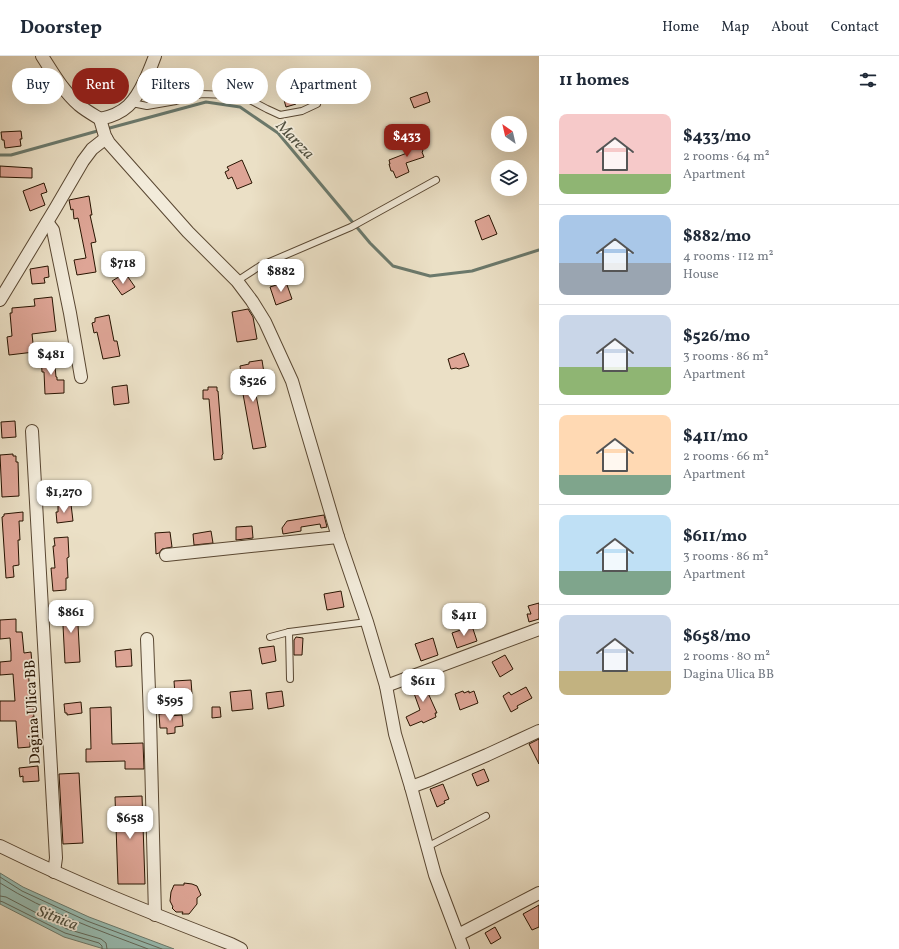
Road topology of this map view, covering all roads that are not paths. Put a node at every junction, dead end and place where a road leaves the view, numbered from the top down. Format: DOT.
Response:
graph roads {
  1 [pos="42,56"];
  2 [pos="155,56"];
  3 [pos="132,102"];
  4 [pos="317,104"];
  5 [pos="103,130"];
  6 [pos="436,180"];
  7 [pos="47,223"];
  8 [pos="237,281"];
  9 [pos="0,300"];
  10 [pos="81,377"];
  11 [pos="32,431"];
  12 [pos="338,537"];
  13 [pos="166,555"];
  14 [pos="367,622"];
  15 [pos="539,629"];
  16 [pos="289,632"];
  17 [pos="270,637"];
  18 [pos="147,639"];
  19 [pos="290,679"];
  20 [pos="386,686"];
  21 [pos="539,731"];
  22 [pos="411,787"];
  23 [pos="486,816"];
  24 [pos="0,846"];
  25 [pos="427,847"];
  26 [pos="54,872"];
  27 [pos="539,893"];
  28 [pos="155,915"];
  29 [pos="458,935"];
  30 [pos="241,949"];
  31 [pos="463,949"];
  1 -- 5 [label="street"];
  2 -- 3 [label="street"];
  3 -- 4 [label="lane"];
  3 -- 5 [label="street"];
  5 -- 7 [label="street"];
  5 -- 8 [label="street"];
  6 -- 8 [label="lane"];
  7 -- 9 [label="street"];
  7 -- 10 [label="street"];
  8 -- 12 [label="street"];
  11 -- 26 [label="street, Dagina Ulica BB"];
  12 -- 13 [label="street"];
  12 -- 14 [label="street"];
  14 -- 16 [label="lane"];
  14 -- 20 [label="street"];
  15 -- 20 [label="street"];
  16 -- 17 [label="lane"];
  16 -- 19 [label="lane"];
  18 -- 28 [label="street"];
  20 -- 22 [label="street"];
  21 -- 22 [label="street"];
  22 -- 25 [label="street"];
  23 -- 25 [label="lane"];
  24 -- 26 [label="street"];
  25 -- 29 [label="street"];
  26 -- 28 [label="street"];
  27 -- 29 [label="street"];
  28 -- 30 [label="street"];
  29 -- 31 [label="street"];
}
